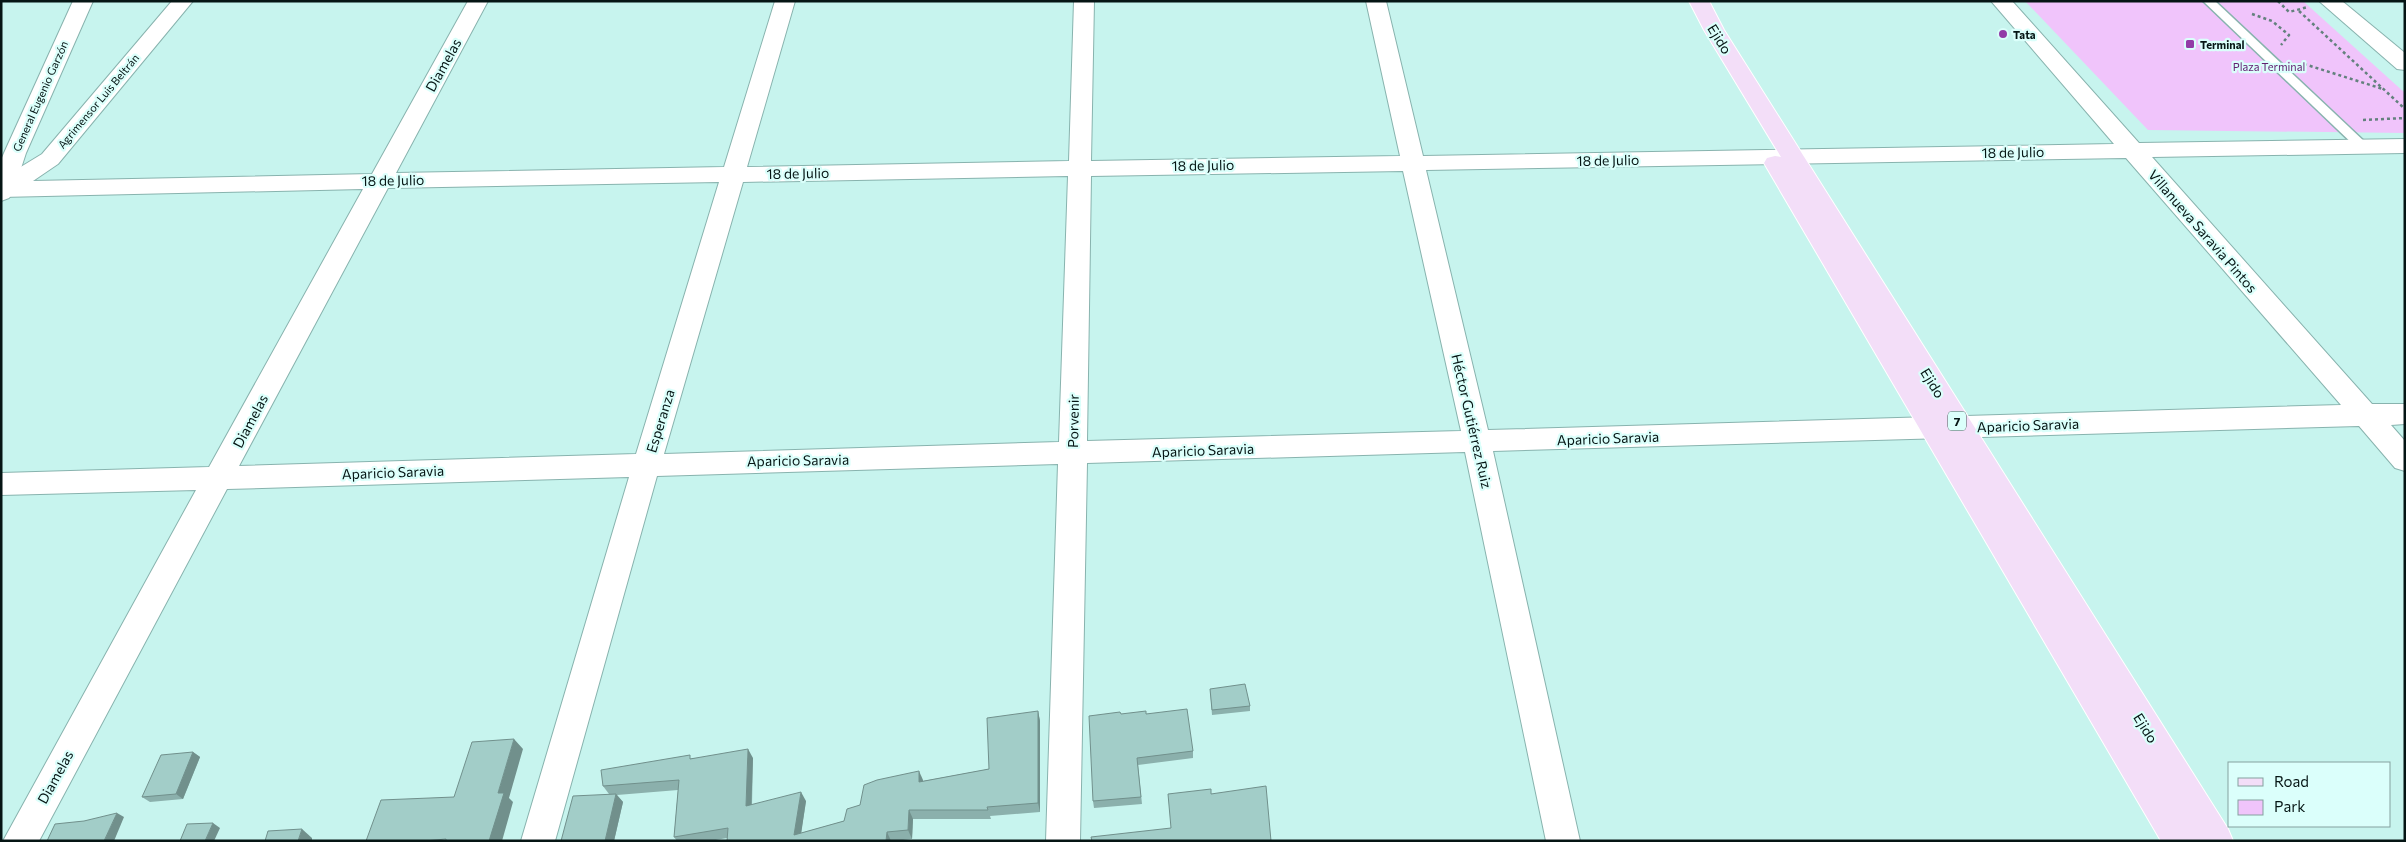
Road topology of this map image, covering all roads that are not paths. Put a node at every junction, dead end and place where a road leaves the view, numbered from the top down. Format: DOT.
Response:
graph roads {
  1 [pos="83,1"];
  2 [pos="183,1"];
  3 [pos="478,1"];
  4 [pos="785,1"];
  5 [pos="1084,1"];
  6 [pos="1376,1"];
  7 [pos="1682,1"];
  8 [pos="1700,1"];
  9 [pos="2001,1"];
  10 [pos="2208,1"];
  11 [pos="2329,1"];
  12 [pos="2405,64"];
  13 [pos="2362,146"];
  14 [pos="2405,146"];
  15 [pos="2131,149"];
  16 [pos="1783,157"];
  17 [pos="1412,162"];
  18 [pos="1080,167"];
  19 [pos="734,174"];
  20 [pos="380,180"];
  21 [pos="2,190"];
  22 [pos="2364,414"];
  23 [pos="2405,414"];
  24 [pos="1947,428"];
  25 [pos="1477,442"];
  26 [pos="1073,454"];
  27 [pos="2405,460"];
  28 [pos="648,463"];
  29 [pos="219,478"];
  30 [pos="1,484"];
  31 [pos="20,841"];
  32 [pos="538,841"];
  33 [pos="1063,841"];
  34 [pos="1563,841"];
  35 [pos="2180,841"];
  36 [pos="2216,841"];
  1 -- 21 [label="street, General Eugenio Garzón"];
  2 -- 21 [label="street, Agrimensor Luis Beltrán"];
  3 -- 20 [label="street, Diamelas"];
  4 -- 19 [label="street, Esperanza"];
  5 -- 18 [label="street, Porvenir"];
  6 -- 17 [label="street, Héctor Gutiérrez Ruiz"];
  7 -- 16 [label="main road, Ejido / 7"];
  8 -- 16 [label="main road, Ejido / 7"];
  9 -- 15 [label="street, Villanueva Saravia Pintos"];
  10 -- 13 [label="lane"];
  11 -- 12 [label="street"];
  13 -- 14 [label="street, 18 de Julio"];
  13 -- 15 [label="street, 18 de Julio"];
  15 -- 16 [label="street, 18 de Julio"];
  15 -- 22 [label="street, Villanueva Saravia Pintos"];
  16 -- 17 [label="street, 18 de Julio"];
  16 -- 24 [label="main road, Ejido / 7"];
  17 -- 18 [label="street, 18 de Julio"];
  17 -- 25 [label="street, Héctor Gutiérrez Ruiz"];
  18 -- 19 [label="street, 18 de Julio"];
  18 -- 26 [label="street, Porvenir"];
  19 -- 20 [label="street, 18 de Julio"];
  19 -- 28 [label="street, Esperanza"];
  20 -- 21 [label="street, 18 de Julio"];
  20 -- 29 [label="street, Diamelas"];
  22 -- 23 [label="street, Aparicio Saravia"];
  22 -- 24 [label="street, Aparicio Saravia"];
  22 -- 27 [label="street, Villanueva Saravia Pintos"];
  24 -- 25 [label="street, Aparicio Saravia"];
  24 -- 35 [label="main road, Ejido / 7"];
  24 -- 36 [label="main road, Ejido / 7"];
  25 -- 26 [label="street, Aparicio Saravia"];
  25 -- 34 [label="street, Héctor Gutiérrez Ruiz"];
  26 -- 28 [label="street, Aparicio Saravia"];
  26 -- 33 [label="street, Porvenir"];
  28 -- 29 [label="street, Aparicio Saravia"];
  28 -- 32 [label="street, Esperanza"];
  29 -- 30 [label="street, Aparicio Saravia"];
  29 -- 31 [label="street, Diamelas"];
}
